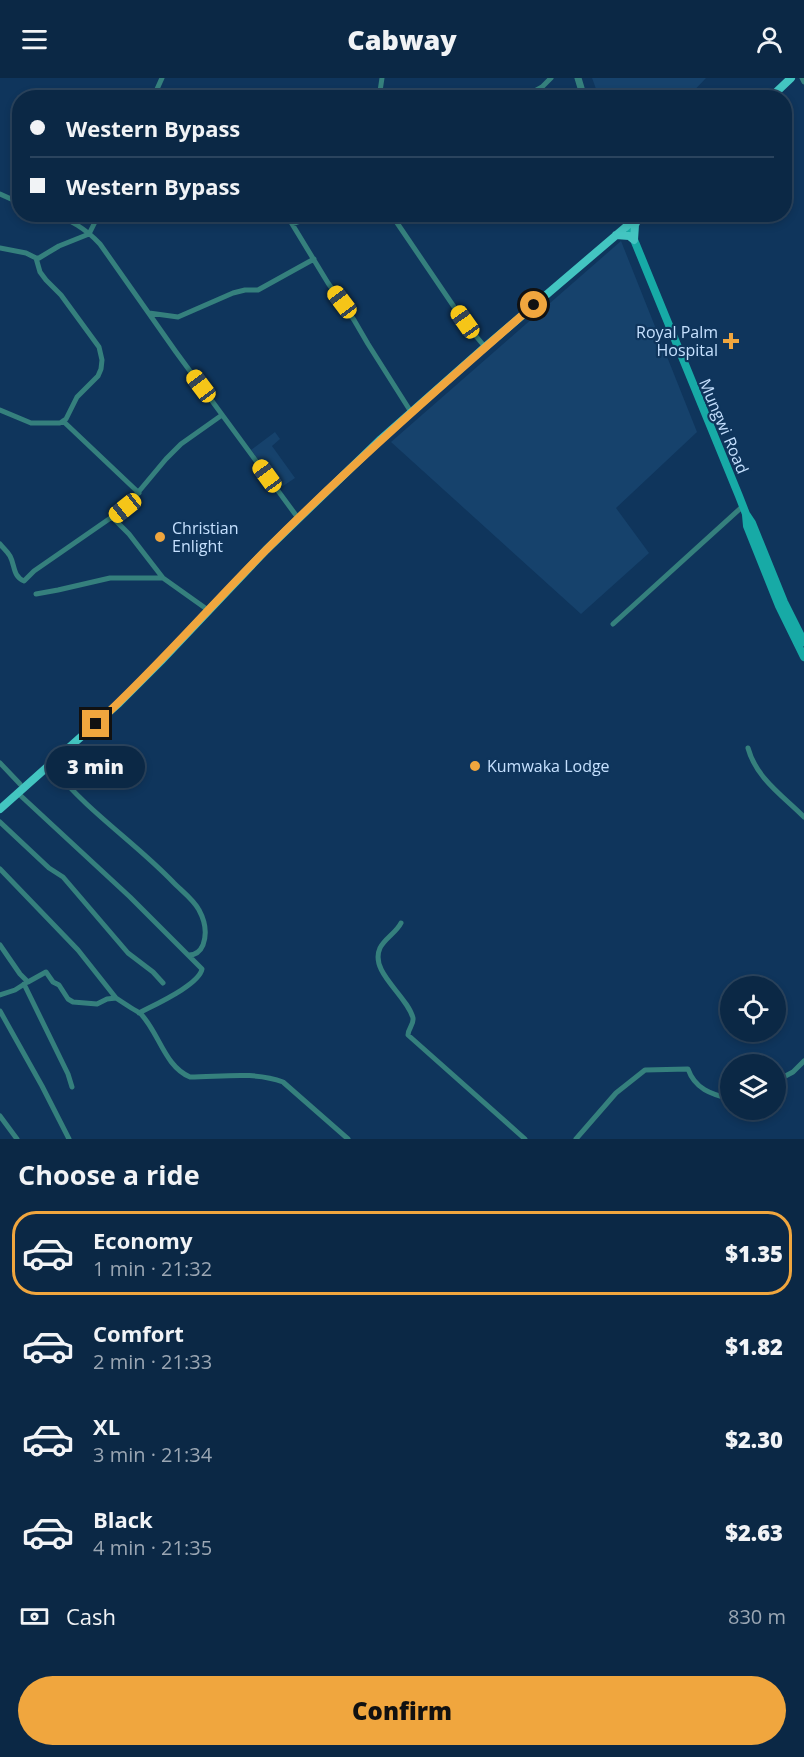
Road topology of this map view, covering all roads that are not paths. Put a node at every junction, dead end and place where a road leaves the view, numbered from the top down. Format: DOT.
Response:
graph roads {
  1 [pos="551,78"];
  2 [pos="791,78"];
  3 [pos="802,78"];
  4 [pos="804,82"];
  5 [pos="537,90"];
  6 [pos="778,90"];
  7 [pos="71,222"];
  8 [pos="96,222"];
  9 [pos="298,222"];
  10 [pos="396,222"];
  11 [pos="627,222"];
  12 [pos="632,222"];
  13 [pos="637,222"];
  14 [pos="292,224"];
  15 [pos="628,225"];
  16 [pos="89,234"];
  17 [pos="616,235"];
  18 [pos="634,240"];
  19 [pos="0,248"];
  20 [pos="36,258"];
  21 [pos="314,259"];
  22 [pos="149,313"];
  23 [pos="485,347"];
  24 [pos="0,410"];
  25 [pos="411,412"];
  26 [pos="222,415"];
  27 [pos="63,422"];
  28 [pos="138,493"];
  29 [pos="745,510"];
  30 [pos="113,518"];
  31 [pos="298,518"];
  32 [pos="0,544"];
  33 [pos="163,578"];
  34 [pos="36,594"];
  35 [pos="208,610"];
  36 [pos="613,624"];
  37 [pos="804,642"];
  38 [pos="804,657"];
  39 [pos="748,748"];
  40 [pos="0,763"];
  41 [pos="53,768"];
  42 [pos="20,784"];
  43 [pos="21,796"];
  44 [pos="0,809"];
  45 [pos="804,817"];
  46 [pos="0,822"];
  47 [pos="0,869"];
  48 [pos="402,923"];
  49 [pos="0,945"];
  50 [pos="188,955"];
  51 [pos="162,982"];
  52 [pos="26,983"];
  53 [pos="0,995"];
  54 [pos="116,998"];
  55 [pos="0,1011"];
  56 [pos="139,1013"];
  57 [pos="804,1061"];
  58 [pos="786,1076"];
  59 [pos="72,1087"];
  60 [pos="720,1096"];
  61 [pos="0,1116"];
  62 [pos="17,1139"];
  63 [pos="69,1139"];
  64 [pos="348,1139"];
  65 [pos="525,1139"];
  66 [pos="576,1139"];
  1 -- 5 [label="street"];
  2 -- 6 [label="main road"];
  3 -- 4 [label="street"];
  7 -- 16 [label="street"];
  8 -- 16 [label="street"];
  9 -- 14 [label="street"];
  10 -- 23 [label="street"];
  11 -- 15 [label="street, Mungwi Road"];
  12 -- 15 [label="main road"];
  13 -- 18 [label="main road"];
  14 -- 21 [label="street"];
  15 -- 17 [label="main road"];
  15 -- 18 [label="main road, Mungwi Road"];
  16 -- 20 [label="street"];
  16 -- 22 [label="street"];
  17 -- 18 [label="main road"];
  17 -- 23 [label="main road"];
  18 -- 29 [label="main road, Mungwi Road"];
  19 -- 20 [label="street"];
  20 -- 27 [label="street"];
  21 -- 22 [label="street"];
  21 -- 25 [label="street"];
  22 -- 26 [label="street"];
  23 -- 25 [label="main road"];
  24 -- 27 [label="street"];
  25 -- 31 [label="main road"];
  26 -- 28 [label="street"];
  26 -- 31 [label="street"];
  27 -- 28 [label="street"];
  28 -- 30 [label="street"];
  29 -- 36 [label="street"];
  29 -- 37 [label="main road, Mungwi Road"];
  29 -- 38 [label="main road, Mungwi Road"];
  30 -- 32 [label="street"];
  30 -- 33 [label="street"];
  31 -- 35 [label="main road"];
  33 -- 34 [label="street"];
  33 -- 35 [label="street"];
  35 -- 44 [label="main road"];
  39 -- 45 [label="street"];
  40 -- 42 [label="street"];
  41 -- 50 [label="street"];
  43 -- 50 [label="street"];
  46 -- 51 [label="street"];
  47 -- 54 [label="street"];
  48 -- 65 [label="street"];
  49 -- 52 [label="street"];
  50 -- 56 [label="street"];
  52 -- 53 [label="street"];
  52 -- 54 [label="street"];
  52 -- 59 [label="street"];
  54 -- 56 [label="street"];
  55 -- 63 [label="street"];
  56 -- 64 [label="street"];
  57 -- 58 [label="street"];
  60 -- 66 [label="street"];
  61 -- 62 [label="street"];
}
